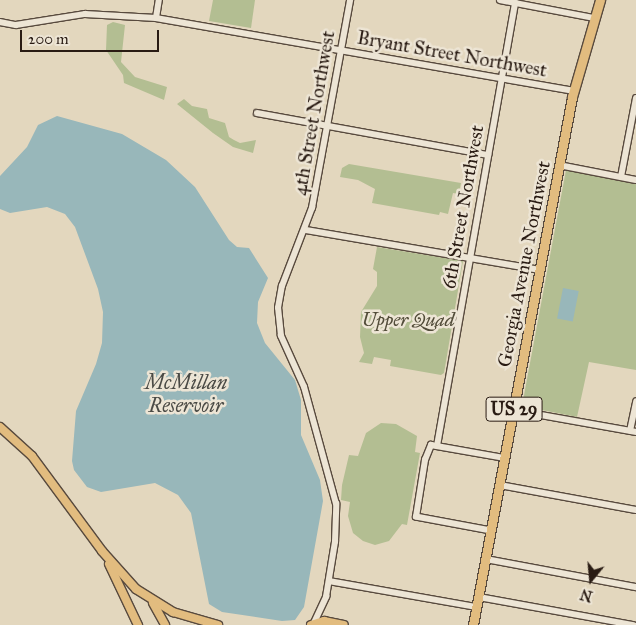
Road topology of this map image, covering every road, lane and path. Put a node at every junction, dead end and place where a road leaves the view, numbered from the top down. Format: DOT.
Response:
graph roads {
  1 [pos="159,0"];
  2 [pos="350,0"];
  3 [pos="500,0"];
  4 [pos="600,0"];
  5 [pos="515,3"];
  6 [pos="156,18"];
  7 [pos="594,18"];
  8 [pos="0,22"];
  9 [pos="341,50"];
  10 [pos="502,78"];
  11 [pos="573,91"];
  12 [pos="636,98"];
  13 [pos="257,114"];
  14 [pos="327,126"];
  15 [pos="488,155"];
  16 [pos="559,165"];
  17 [pos="621,177"];
  18 [pos="636,180"];
  19 [pos="306,230"];
  20 [pos="470,258"];
  21 [pos="540,270"];
  22 [pos="636,402"];
  23 [pos="513,410"];
  24 [pos="0,427"];
  25 [pos="633,432"];
  26 [pos="437,446"];
  27 [pos="504,458"];
  28 [pos="500,485"];
  29 [pos="636,510"];
  30 [pos="491,531"];
  31 [pos="102,551"];
  32 [pos="486,560"];
  33 [pos="329,581"];
  34 [pos="636,587"];
  35 [pos="478,597"];
  36 [pos="150,600"];
  37 [pos="477,607"];
  38 [pos="129,611"];
  39 [pos="317,624"];
  40 [pos="133,625"];
  41 [pos="138,625"];
  42 [pos="165,625"];
  43 [pos="210,625"];
  44 [pos="219,625"];
  45 [pos="344,625"];
  46 [pos="473,625"];
  47 [pos="633,625"];
  1 -- 6 [label="street"];
  2 -- 9 [label="street, 4th Street Northwest"];
  3 -- 5 [label="street"];
  4 -- 7 [label="highway, Georgia Avenue Northwest / US 29"];
  5 -- 7 [label="street"];
  5 -- 10 [label="street, 6th Street Northwest"];
  6 -- 8 [label="street, Bryant Street Northwest"];
  6 -- 9 [label="street, Bryant Street Northwest"];
  7 -- 11 [label="highway, Georgia Avenue Northwest / US 29"];
  9 -- 10 [label="street, Bryant Street Northwest"];
  9 -- 14 [label="street, 4th Street Northwest"];
  10 -- 11 [label="street, Bryant Street Northwest"];
  10 -- 15 [label="street, 6th Street Northwest"];
  11 -- 16 [label="highway, Georgia Avenue Northwest / US 29"];
  12 -- 17 [label="street"];
  13 -- 14 [label="street"];
  14 -- 15 [label="street"];
  14 -- 19 [label="street, 4th Street Northwest"];
  15 -- 20 [label="street, 6th Street Northwest"];
  16 -- 17 [label="street"];
  16 -- 21 [label="highway, Georgia Avenue Northwest / US 29"];
  17 -- 18 [label="street"];
  19 -- 20 [label="street"];
  19 -- 33 [label="street, 4th Street Northwest"];
  20 -- 21 [label="street"];
  20 -- 26 [label="street, 6th Street Northwest"];
  21 -- 23 [label="highway, Georgia Avenue Northwest / US 29"];
  22 -- 25 [label="street"];
  23 -- 25 [label="street"];
  23 -- 27 [label="highway, Georgia Avenue Northwest / US 29"];
  24 -- 31 [label="main road"];
  26 -- 27 [label="street"];
  26 -- 30 [label="street"];
  27 -- 28 [label="highway, Georgia Avenue Northwest / US 29"];
  28 -- 29 [label="street"];
  28 -- 30 [label="highway, Georgia Avenue Northwest / US 29"];
  30 -- 32 [label="highway, Georgia Avenue Northwest / US 29"];
  31 -- 36 [label="main road"];
  31 -- 38 [label="main road"];
  32 -- 34 [label="street"];
  32 -- 35 [label="highway, Georgia Avenue Northwest / US 29"];
  33 -- 37 [label="street"];
  33 -- 39 [label="street, 4th Street Northwest"];
  35 -- 37 [label="highway, Georgia Avenue Northwest / US 29"];
  35 -- 47 [label="street"];
  36 -- 42 [label="main road"];
  36 -- 44 [label="main road"];
  37 -- 46 [label="highway, Georgia Avenue Northwest / US 29"];
  38 -- 40 [label="main road"];
  38 -- 41 [label="main road"];
  39 -- 45 [label="main road"];
  43 -- 44 [label="main road"];
}
